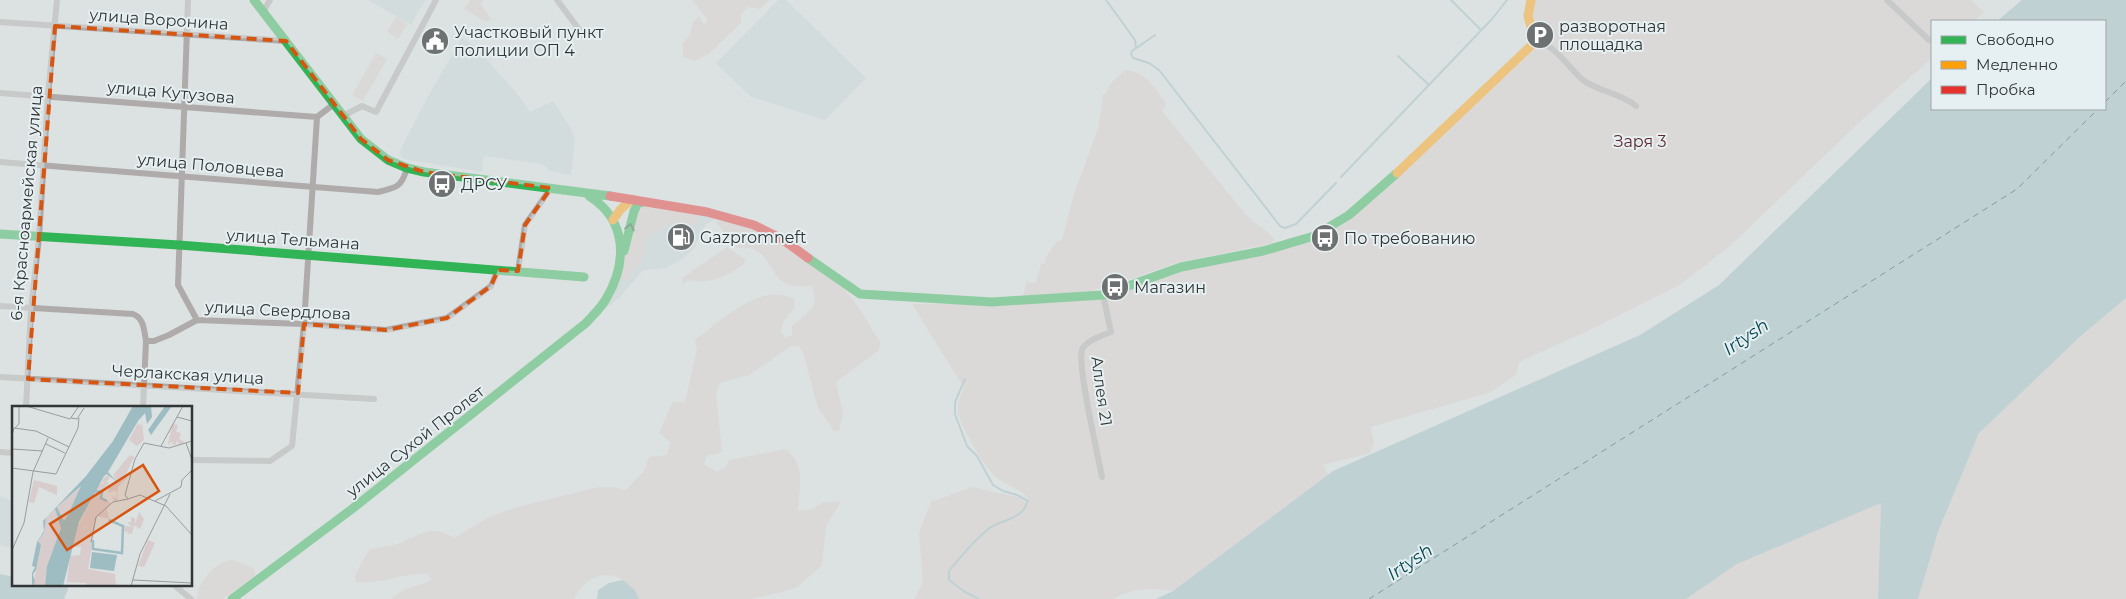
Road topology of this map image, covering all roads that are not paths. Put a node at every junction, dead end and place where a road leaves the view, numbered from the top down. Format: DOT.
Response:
graph roads {
  1 [pos="57,0"];
  2 [pos="188,0"];
  3 [pos="254,0"];
  4 [pos="270,0"];
  5 [pos="436,0"];
  6 [pos="557,0"];
  7 [pos="1531,0"];
  8 [pos="1886,0"];
  9 [pos="263,12"];
  10 [pos="0,22"];
  11 [pos="55,26"];
  12 [pos="187,35"];
  13 [pos="584,36"];
  14 [pos="1929,40"];
  15 [pos="286,41"];
  16 [pos="1535,42"];
  17 [pos="0,93"];
  18 [pos="48,96"];
  19 [pos="334,104"];
  20 [pos="1636,106"];
  21 [pos="185,107"];
  22 [pos="343,116"];
  23 [pos="317,117"];
  24 [pos="0,162"];
  25 [pos="43,165"];
  26 [pos="407,168"];
  27 [pos="182,176"];
  28 [pos="314,187"];
  29 [pos="551,188"];
  30 [pos="585,194"];
  31 [pos="632,199"];
  32 [pos="648,201"];
  33 [pos="614,220"];
  34 [pos="0,234"];
  35 [pos="39,238"];
  36 [pos="179,245"];
  37 [pos="309,256"];
  38 [pos="621,261"];
  39 [pos="498,270"];
  40 [pos="518,271"];
  41 [pos="584,277"];
  42 [pos="1103,295"];
  43 [pos="0,306"];
  44 [pos="31,309"];
  45 [pos="198,320"];
  46 [pos="304,324"];
  47 [pos="146,341"];
  48 [pos="0,377"];
  49 [pos="28,378"];
  50 [pos="144,386"];
  51 [pos="298,393"];
  52 [pos="374,399"];
  53 [pos="26,406"];
  54 [pos="143,406"];
  55 [pos="192,460"];
  56 [pos="1102,477"];
  57 [pos="175,586"];
  58 [pos="191,599"];
  59 [pos="232,599"];
  1 -- 11 [label="street, 6-я Красноармейская улица"];
  2 -- 12 [label="street"];
  3 -- 9 [label="street"];
  4 -- 9 [label="street"];
  5 -- 22 [label="street"];
  6 -- 13 [label="street"];
  7 -- 16 [label="street"];
  8 -- 14 [label="street"];
  9 -- 15 [label="street"];
  10 -- 11 [label="street, улица Воронина"];
  11 -- 12 [label="street, улица Воронина"];
  11 -- 18 [label="street, 6-я Красноармейская улица"];
  12 -- 15 [label="street, улица Воронина"];
  12 -- 21 [label="street"];
  15 -- 19 [label="street"];
  16 -- 20 [label="street"];
  16 -- 42 [label="street"];
  17 -- 18 [label="street, улица Кутузова"];
  18 -- 21 [label="street, улица Кутузова"];
  18 -- 25 [label="street, 6-я Красноармейская улица"];
  19 -- 22 [label="street"];
  19 -- 23 [label="street"];
  21 -- 23 [label="street, улица Кутузова"];
  21 -- 27 [label="street"];
  22 -- 26 [label="street"];
  23 -- 28 [label="street"];
  24 -- 25 [label="street, улица Половцева"];
  25 -- 27 [label="street, улица Половцева"];
  25 -- 35 [label="street, 6-я Красноармейская улица"];
  26 -- 28 [label="street, улица Половцева"];
  26 -- 29 [label="street"];
  27 -- 28 [label="street, улица Половцева"];
  27 -- 36 [label="street"];
  28 -- 37 [label="street"];
  29 -- 30 [label="street"];
  29 -- 40 [label="street"];
  30 -- 31 [label="street"];
  30 -- 33 [label="street"];
  31 -- 32 [label="street"];
  31 -- 33 [label="street"];
  38 -- 32 [label="street, улица Сухой Пролет, one-way"];
  32 -- 42 [label="street"];
  33 -- 38 [label="street"];
  34 -- 35 [label="street, улица Тельмана"];
  35 -- 36 [label="street, улица Тельмана"];
  35 -- 44 [label="street, 6-я Красноармейская улица"];
  36 -- 37 [label="street, улица Тельмана"];
  36 -- 45 [label="street"];
  37 -- 39 [label="street, улица Тельмана"];
  37 -- 46 [label="street"];
  38 -- 59 [label="street, улица Сухой Пролет"];
  39 -- 40 [label="street, улица Тельмана"];
  39 -- 46 [label="street, улица Свердлова"];
  40 -- 41 [label="street, улица Тельмана"];
  42 -- 56 [label="street, Аллея 21"];
  43 -- 44 [label="street"];
  44 -- 47 [label="street"];
  44 -- 49 [label="street, 6-я Красноармейская улица"];
  45 -- 46 [label="street, улица Свердлова"];
  45 -- 47 [label="street, улица Свердлова"];
  46 -- 51 [label="street"];
  47 -- 50 [label="street"];
  48 -- 49 [label="street, Черлакская улица"];
  49 -- 50 [label="street, Черлакская улица"];
  49 -- 53 [label="street, 6-я Красноармейская улица"];
  50 -- 51 [label="street, Черлакская улица"];
  50 -- 54 [label="street"];
  51 -- 52 [label="street, Черлакская улица"];
  51 -- 55 [label="street"];
  57 -- 58 [label="street"];
}
